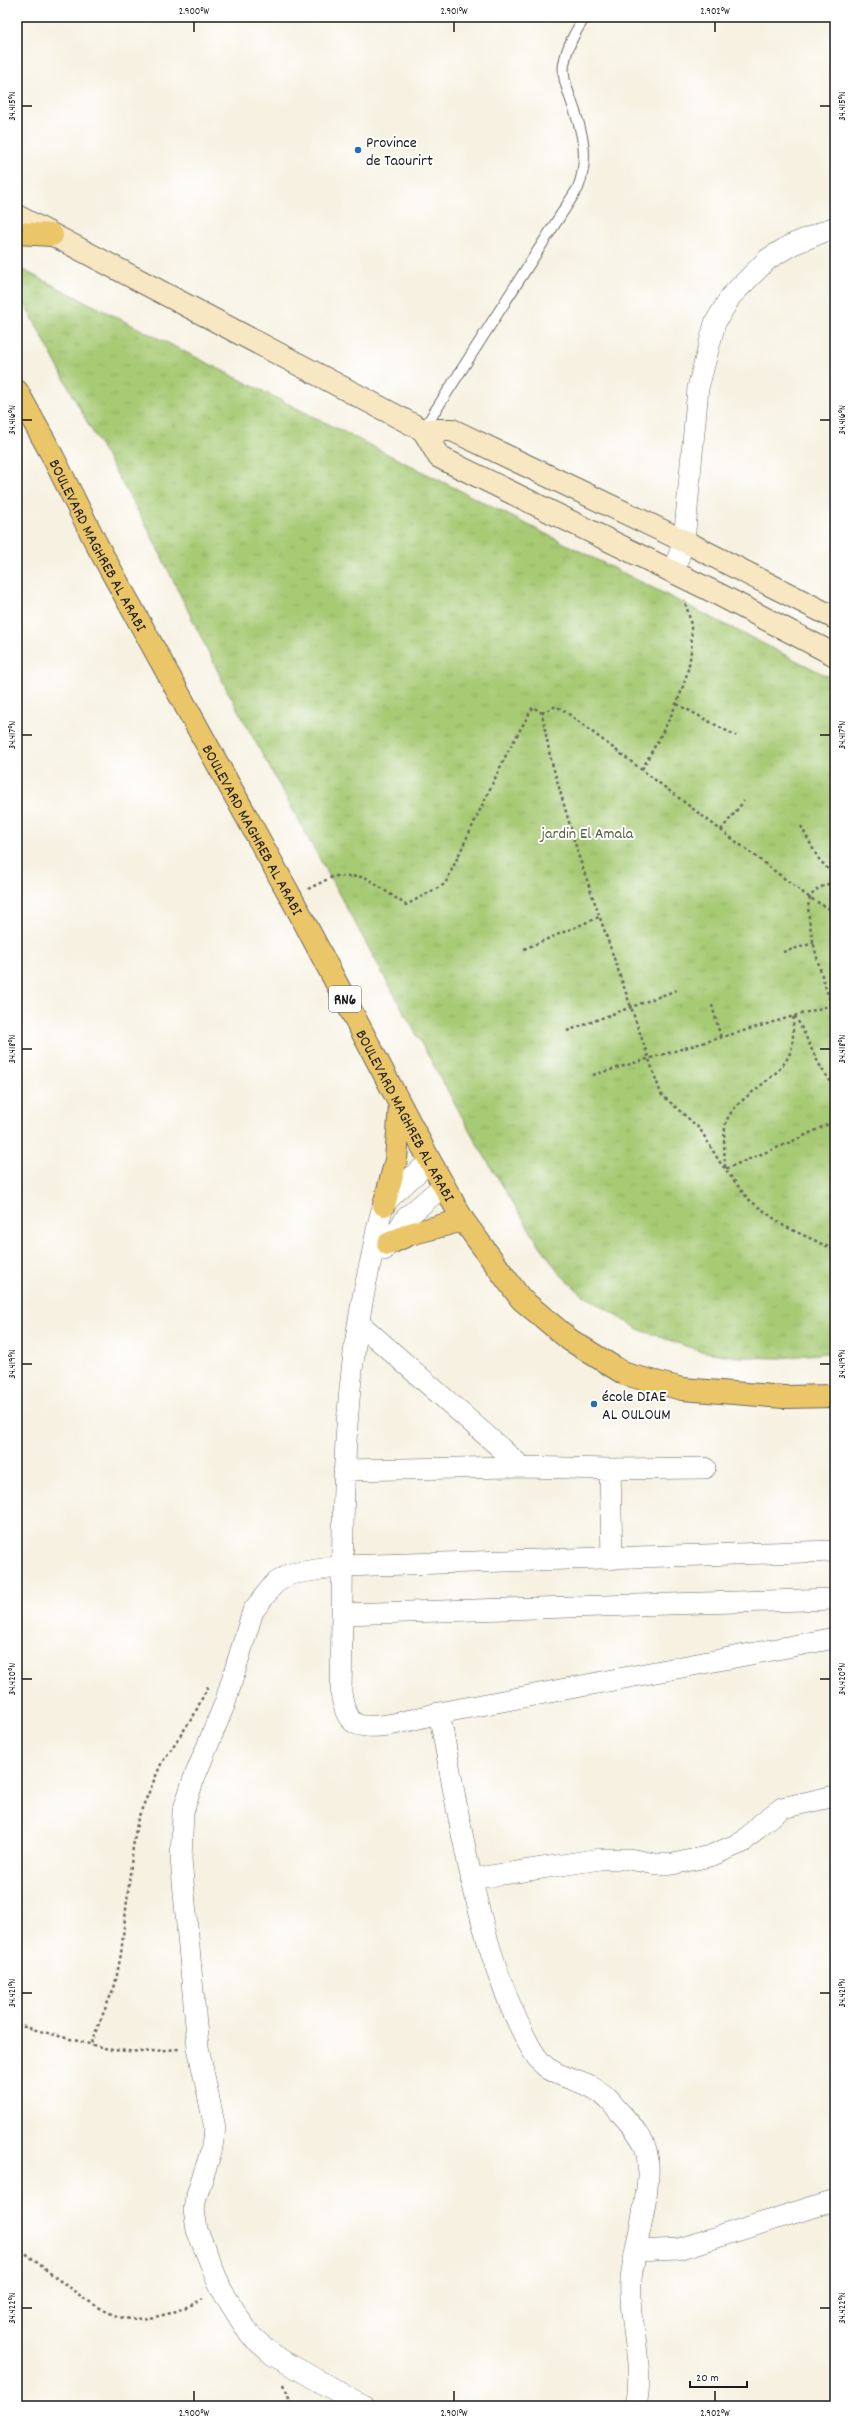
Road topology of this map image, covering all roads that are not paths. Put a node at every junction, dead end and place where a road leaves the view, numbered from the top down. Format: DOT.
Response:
graph roads {
  1 [pos="585,17"];
  2 [pos="17,216"];
  3 [pos="835,227"];
  4 [pos="17,233"];
  5 [pos="52,235"];
  6 [pos="17,391"];
  7 [pos="423,430"];
  8 [pos="684,541"];
  9 [pos="673,573"];
  10 [pos="835,618"];
  11 [pos="835,655"];
  12 [pos="400,1104"];
  13 [pos="430,1161"];
  14 [pos="444,1185"];
  15 [pos="384,1205"];
  16 [pos="463,1220"];
  17 [pos="388,1244"];
  18 [pos="367,1278"];
  19 [pos="359,1323"];
  20 [pos="835,1396"];
  21 [pos="522,1467"];
  22 [pos="705,1468"];
  23 [pos="610,1469"];
  24 [pos="344,1470"];
  25 [pos="835,1551"];
  26 [pos="612,1559"];
  27 [pos="342,1566"];
  28 [pos="835,1600"];
  29 [pos="342,1614"];
  30 [pos="835,1638"];
  31 [pos="439,1713"];
  32 [pos="835,1796"];
  33 [pos="471,1879"];
  34 [pos="835,2200"];
  35 [pos="636,2251"];
  36 [pos="363,2406"];
  37 [pos="636,2406"];
  1 -- 7 [label="lane"];
  2 -- 5 [label="street"];
  3 -- 8 [label="street"];
  4 -- 5 [label="main road"];
  5 -- 7 [label="street"];
  6 -- 12 [label="main road, BOULEVARD MAGHREB AL ARABI / RN6"];
  7 -- 8 [label="street"];
  7 -- 9 [label="street"];
  8 -- 9 [label="street"];
  8 -- 10 [label="street"];
  9 -- 11 [label="street"];
  12 -- 13 [label="main road, BOULEVARD MAGHREB AL ARABI / RN6"];
  12 -- 15 [label="main road"];
  13 -- 14 [label="main road, BOULEVARD MAGHREB AL ARABI / RN6"];
  13 -- 15 [label="street"];
  14 -- 16 [label="main road, BOULEVARD MAGHREB AL ARABI / RN6"];
  14 -- 17 [label="street"];
  15 -- 18 [label="street"];
  16 -- 17 [label="main road"];
  16 -- 20 [label="main road, BOULEVARD MAGHREB AL ARABI / RN6"];
  17 -- 18 [label="street"];
  18 -- 19 [label="street"];
  19 -- 21 [label="street"];
  19 -- 24 [label="street"];
  21 -- 23 [label="street"];
  21 -- 24 [label="street"];
  22 -- 23 [label="street"];
  23 -- 26 [label="street"];
  24 -- 27 [label="street"];
  25 -- 26 [label="street"];
  26 -- 27 [label="street"];
  27 -- 29 [label="street"];
  27 -- 36 [label="street"];
  28 -- 29 [label="street"];
  29 -- 31 [label="street"];
  30 -- 31 [label="street"];
  31 -- 33 [label="street"];
  32 -- 33 [label="street"];
  33 -- 35 [label="street"];
  34 -- 35 [label="street"];
  35 -- 37 [label="street"];
}
